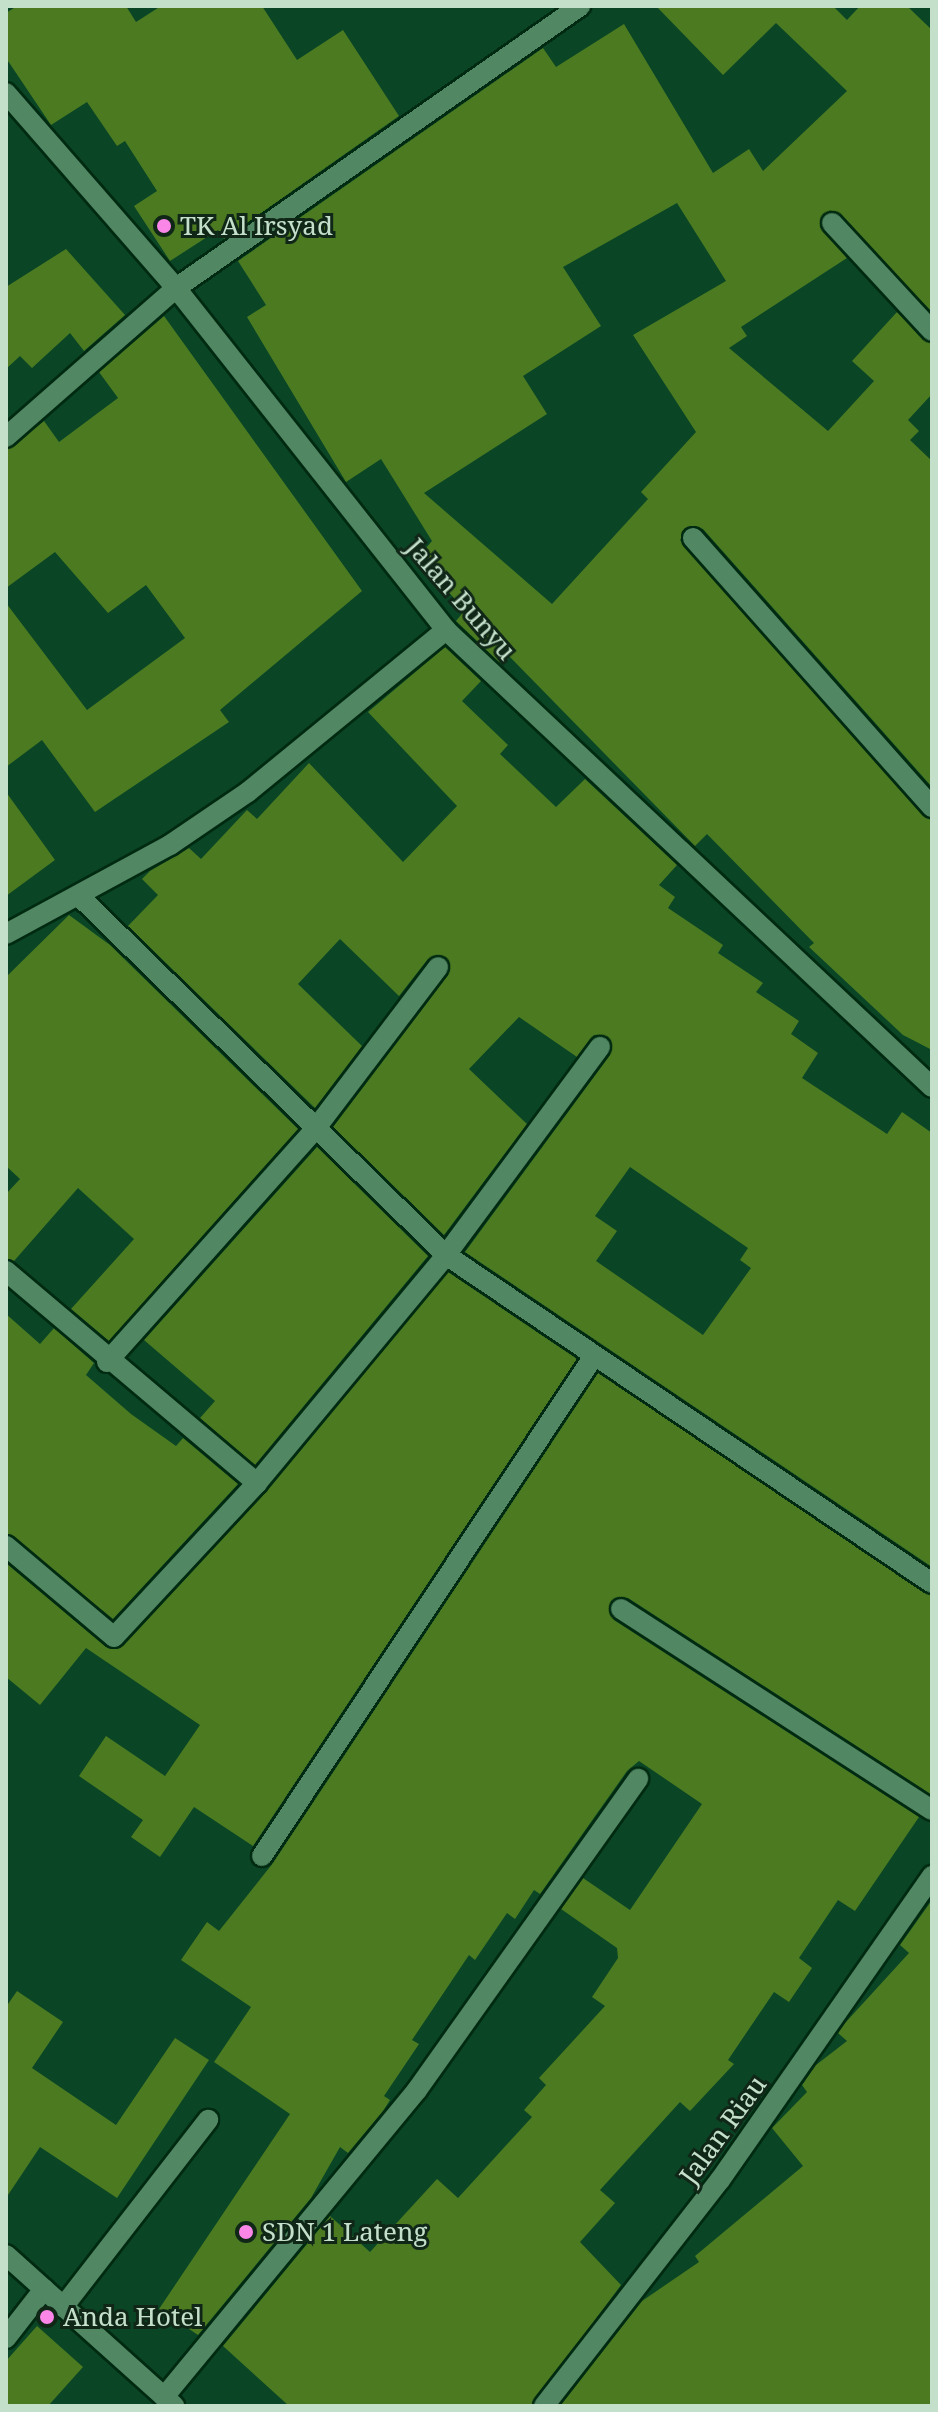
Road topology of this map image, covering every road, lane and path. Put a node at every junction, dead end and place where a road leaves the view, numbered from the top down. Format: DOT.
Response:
graph roads {
  1 [pos="580,6"];
  2 [pos="6,93"];
  3 [pos="832,223"];
  4 [pos="176,288"];
  5 [pos="932,331"];
  6 [pos="6,437"];
  7 [pos="693,538"];
  8 [pos="446,630"];
  9 [pos="932,807"];
  10 [pos="80,897"];
  11 [pos="6,934"];
  12 [pos="438,967"];
  13 [pos="600,1047"];
  14 [pos="932,1087"];
  15 [pos="316,1128"];
  16 [pos="446,1255"];
  17 [pos="6,1271"];
  18 [pos="594,1356"];
  19 [pos="107,1362"];
  20 [pos="257,1483"];
  21 [pos="6,1546"];
  22 [pos="932,1583"];
  23 [pos="621,1609"];
  24 [pos="638,1779"];
  25 [pos="932,1810"];
  26 [pos="262,1856"];
  27 [pos="932,1876"];
  28 [pos="208,2120"];
  29 [pos="6,2255"];
  30 [pos="44,2289"];
  31 [pos="63,2307"];
  32 [pos="6,2338"];
  33 [pos="169,2402"];
  34 [pos="544,2406"];
  1 -- 4 [label="street"];
  2 -- 4 [label="street, Jalan Bunyu"];
  3 -- 5 [label="street"];
  4 -- 6 [label="street"];
  4 -- 8 [label="street, Jalan Bunyu"];
  7 -- 9 [label="street"];
  8 -- 10 [label="street"];
  8 -- 14 [label="street, Jalan Bunyu"];
  10 -- 11 [label="street"];
  10 -- 15 [label="street"];
  12 -- 15 [label="street"];
  13 -- 16 [label="street"];
  15 -- 16 [label="street"];
  15 -- 19 [label="street"];
  16 -- 18 [label="street"];
  16 -- 20 [label="street"];
  17 -- 19 [label="street"];
  18 -- 22 [label="street"];
  18 -- 26 [label="street"];
  19 -- 20 [label="street"];
  20 -- 21 [label="street"];
  23 -- 25 [label="street"];
  24 -- 33 [label="street"];
  27 -- 34 [label="street, Jalan Riau"];
  28 -- 31 [label="street"];
  29 -- 30 [label="street"];
  30 -- 31 [label="street"];
  30 -- 32 [label="street"];
  31 -- 33 [label="street"];
}
